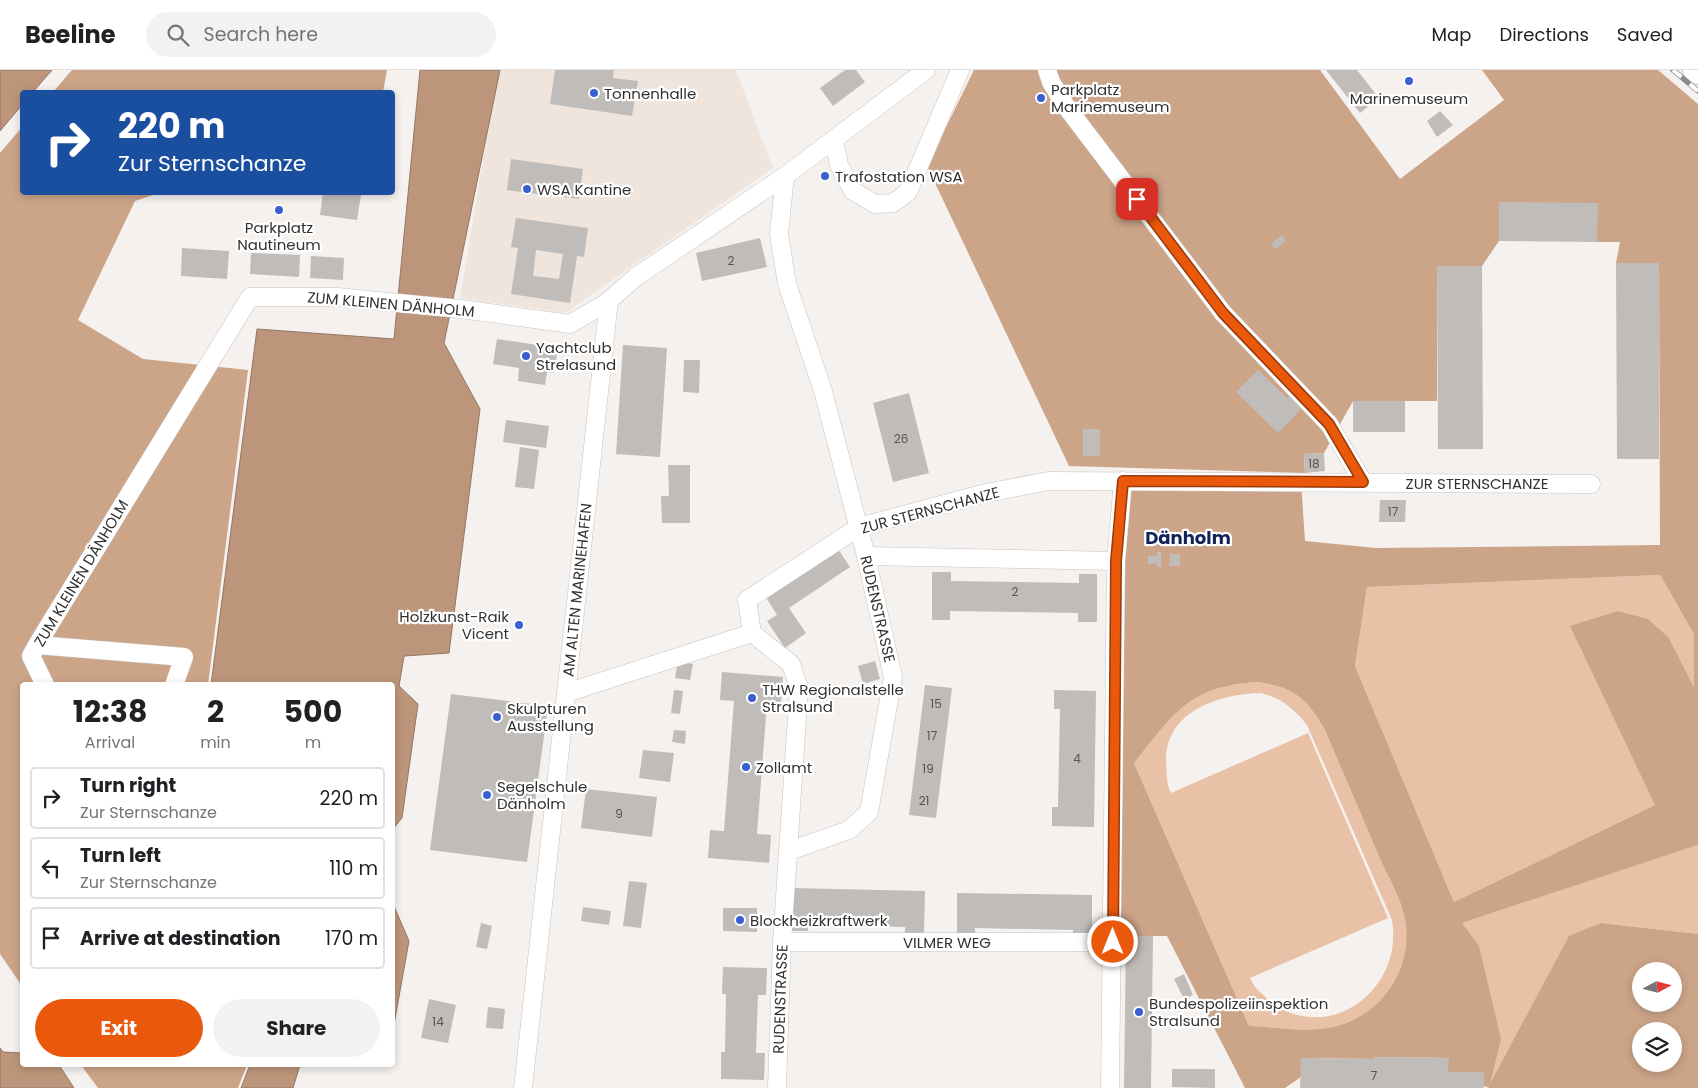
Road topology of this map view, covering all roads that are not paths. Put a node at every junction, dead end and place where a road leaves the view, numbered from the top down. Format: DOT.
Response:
graph roads {
  1 [pos="926,70"];
  2 [pos="960,70"];
  3 [pos="1047,70"];
  4 [pos="1694,70"];
  5 [pos="1698,73"];
  6 [pos="834,140"];
  7 [pos="785,176"];
  8 [pos="609,300"];
  9 [pos="1123,481"];
  10 [pos="1363,482"];
  11 [pos="1592,484"];
  12 [pos="859,527"];
  13 [pos="866,556"];
  14 [pos="1116,561"];
  15 [pos="752,633"];
  16 [pos="37,645"];
  17 [pos="44,682"];
  18 [pos="175,682"];
  19 [pos="566,693"];
  20 [pos="789,851"];
  21 [pos="782,942"];
  22 [pos="1113,942"];
  23 [pos="523,1088"];
  24 [pos="776,1088"];
  25 [pos="1110,1088"];
  1 -- 6 [label="street, ZUM KLEINEN DÄNHOLM"];
  2 -- 6 [label="street"];
  3 -- 10 [label="street"];
  4 -- 5 [label="main road"];
  6 -- 7 [label="street, ZUM KLEINEN DÄNHOLM"];
  7 -- 8 [label="street, ZUM KLEINEN DÄNHOLM"];
  7 -- 12 [label="street, RUDENSTRASSE"];
  8 -- 16 [label="street, ZUM KLEINEN DÄNHOLM"];
  8 -- 19 [label="street, AM ALTEN MARINEHAFEN"];
  9 -- 10 [label="street, ZUR STERNSCHANZE"];
  9 -- 12 [label="street, ZUR STERNSCHANZE"];
  9 -- 14 [label="street"];
  10 -- 11 [label="street, ZUR STERNSCHANZE"];
  12 -- 13 [label="street, RUDENSTRASSE"];
  12 -- 15 [label="street, ZUR STERNSCHANZE"];
  13 -- 14 [label="street, ZUR STERNSCHANZE"];
  13 -- 20 [label="street, RUDENSTRASSE"];
  14 -- 22 [label="street"];
  15 -- 19 [label="street"];
  15 -- 20 [label="street, RUDENSTRASSE"];
  16 -- 17 [label="street, ZUM KLEINEN DÄNHOLM"];
  16 -- 18 [label="street"];
  19 -- 23 [label="street, AM ALTEN MARINEHAFEN"];
  20 -- 21 [label="street, RUDENSTRASSE"];
  21 -- 22 [label="street, VILMER WEG"];
  21 -- 24 [label="street, RUDENSTRASSE"];
  22 -- 25 [label="street"];
}
